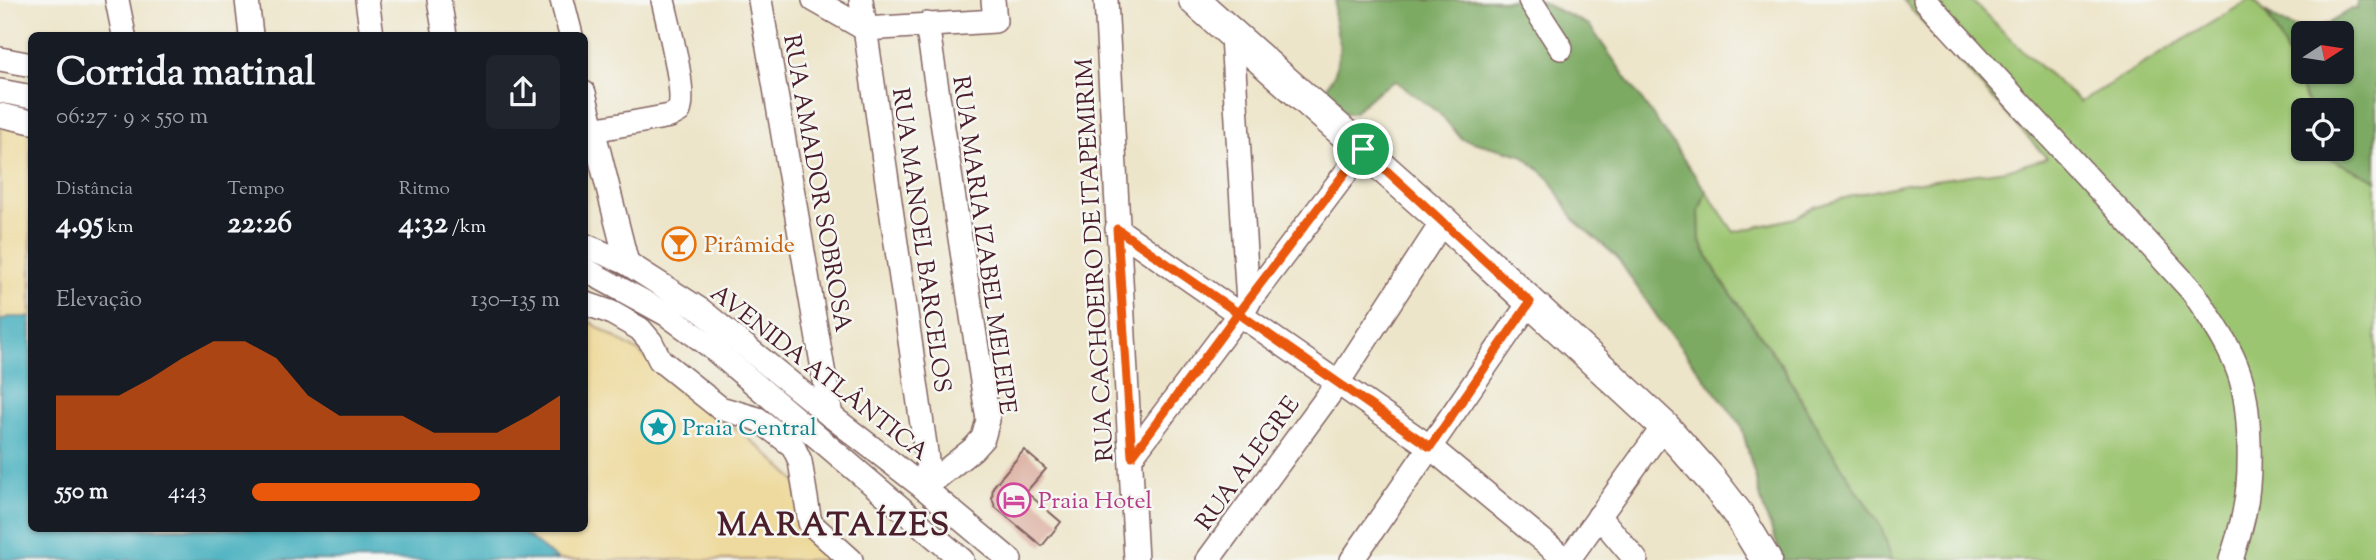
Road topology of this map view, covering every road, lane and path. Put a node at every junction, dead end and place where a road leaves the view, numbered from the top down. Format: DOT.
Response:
graph roads {
  1 [pos="117,0"];
  2 [pos="247,0"];
  3 [pos="367,0"];
  4 [pos="439,0"];
  5 [pos="562,0"];
  6 [pos="663,0"];
  7 [pos="760,0"];
  8 [pos="814,0"];
  9 [pos="861,0"];
  10 [pos="1106,0"];
  11 [pos="1194,0"];
  12 [pos="1530,0"];
  13 [pos="1925,0"];
  14 [pos="994,10"];
  15 [pos="927,24"];
  16 [pos="865,29"];
  17 [pos="123,32"];
  18 [pos="251,32"];
  19 [pos="372,32"];
  20 [pos="444,32"];
  21 [pos="570,32"];
  22 [pos="1233,36"];
  23 [pos="1561,48"];
  24 [pos="0,59"];
  25 [pos="28,64"];
  26 [pos="0,91"];
  27 [pos="28,96"];
  28 [pos="588,109"];
  29 [pos="0,115"];
  30 [pos="28,121"];
  31 [pos="593,130"];
  32 [pos="1363,149"];
  33 [pos="1443,221"];
  34 [pos="1117,229"];
  35 [pos="588,247"];
  36 [pos="627,263"];
  37 [pos="588,271"];
  38 [pos="1530,302"];
  39 [pos="588,304"];
  40 [pos="1243,309"];
  41 [pos="1337,384"];
  42 [pos="831,416"];
  43 [pos="1664,426"];
  44 [pos="1430,447"];
  45 [pos="1132,456"];
  46 [pos="924,488"];
  47 [pos="1599,516"];
  48 [pos="851,560"];
  49 [pos="962,560"];
  50 [pos="1010,560"];
  51 [pos="1136,560"];
  52 [pos="1208,560"];
  53 [pos="1352,560"];
  54 [pos="1567,560"];
  55 [pos="1636,560"];
  56 [pos="1766,560"];
  57 [pos="2231,560"];
  1 -- 17 [label="street"];
  2 -- 18 [label="street"];
  3 -- 19 [label="street"];
  4 -- 20 [label="street"];
  5 -- 21 [label="street"];
  6 -- 31 [label="street"];
  7 -- 42 [label="street, RUA AMADOR SOBROSA"];
  8 -- 16 [label="street"];
  9 -- 16 [label="street, RUA MANOEL BARCELOS"];
  10 -- 34 [label="street, RUA CACHOEIRO DE ITAPEMIRIM"];
  11 -- 22 [label="main road"];
  12 -- 23 [label="street"];
  13 -- 57 [label="street"];
  14 -- 15 [label="street"];
  15 -- 16 [label="street"];
  15 -- 46 [label="street, RUA MARIA IZABEL MELEIPE"];
  16 -- 46 [label="street, RUA MANOEL BARCELOS"];
  22 -- 32 [label="main road"];
  22 -- 40 [label="street"];
  24 -- 25 [label="street"];
  26 -- 27 [label="street"];
  28 -- 31 [label="street"];
  29 -- 30 [label="street"];
  31 -- 36 [label="street"];
  32 -- 33 [label="main road"];
  32 -- 40 [label="street"];
  33 -- 38 [label="main road"];
  33 -- 41 [label="street, RUA ALEGRE"];
  34 -- 40 [label="street"];
  34 -- 45 [label="street, RUA CACHOEIRO DE ITAPEMIRIM"];
  35 -- 36 [label="street, AVENIDA ATLÂNTICA"];
  36 -- 42 [label="street, AVENIDA ATLÂNTICA"];
  37 -- 49 [label="street, AVENIDA ATLÂNTICA"];
  38 -- 43 [label="main road"];
  38 -- 44 [label="street"];
  39 -- 48 [label="street"];
  40 -- 41 [label="street"];
  40 -- 45 [label="street"];
  41 -- 44 [label="street"];
  41 -- 52 [label="street, RUA ALEGRE"];
  42 -- 46 [label="street, AVENIDA ATLÂNTICA"];
  43 -- 47 [label="street"];
  43 -- 56 [label="main road"];
  44 -- 53 [label="street"];
  44 -- 54 [label="street"];
  45 -- 51 [label="street, RUA CACHOEIRO DE ITAPEMIRIM"];
  46 -- 50 [label="street, AVENIDA ATLÂNTICA"];
  47 -- 54 [label="street"];
  47 -- 55 [label="street"];
}
